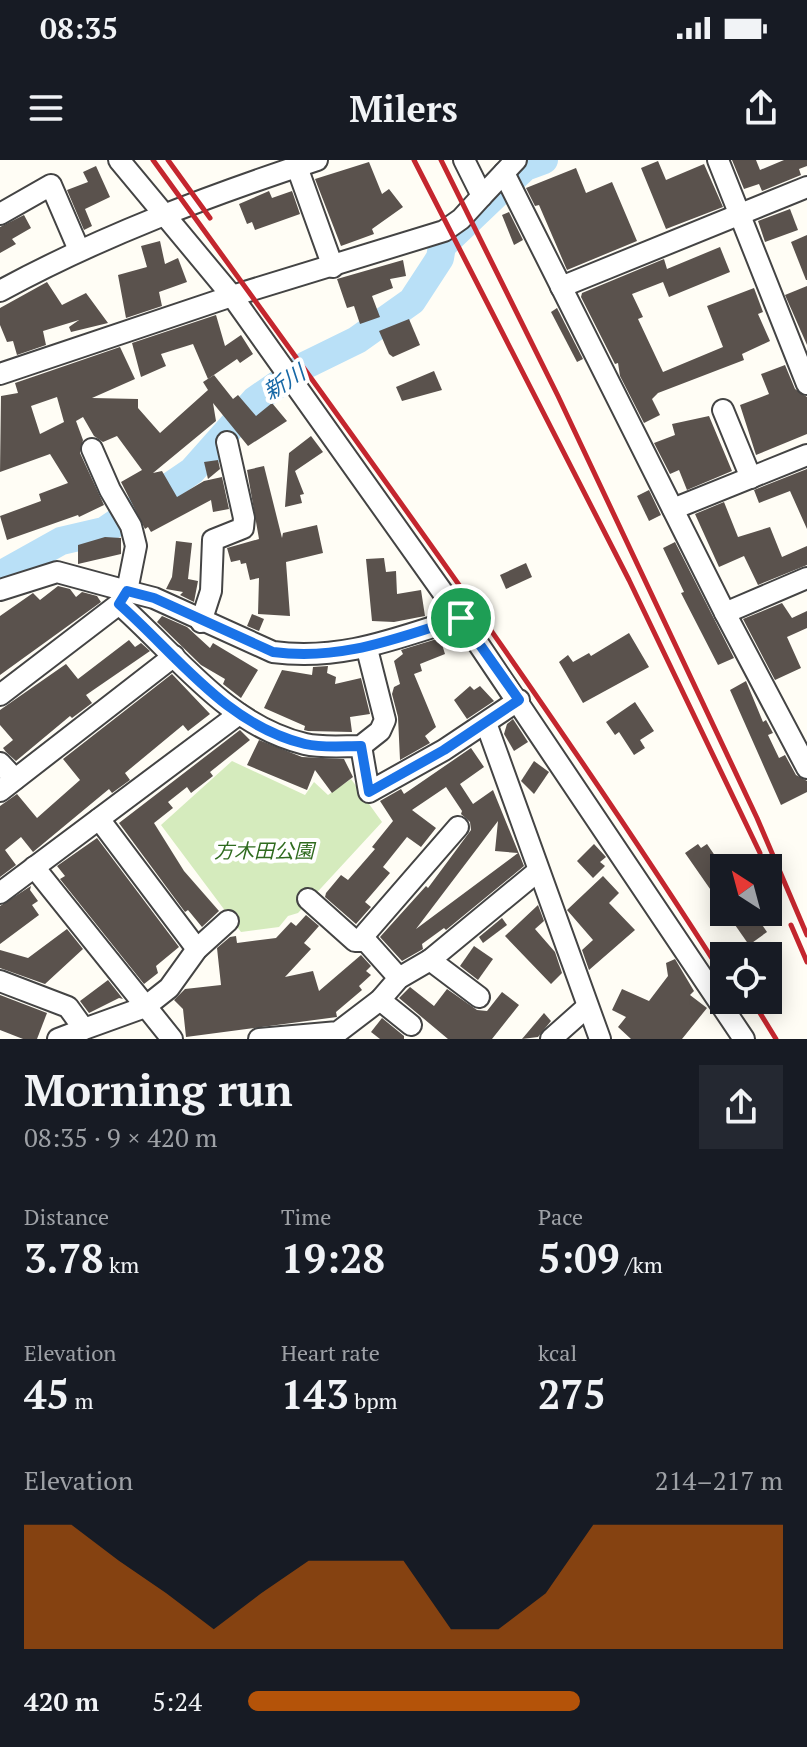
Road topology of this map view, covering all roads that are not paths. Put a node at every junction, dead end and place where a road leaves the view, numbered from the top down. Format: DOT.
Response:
graph roads {
  1 [pos="119,160"];
  2 [pos="317,160"];
  3 [pos="464,160"];
  4 [pos="718,160"];
  5 [pos="297,167"];
  6 [pos="510,167"];
  7 [pos="807,187"];
  8 [pos="482,196"];
  9 [pos="166,213"];
  10 [pos="0,214"];
  11 [pos="740,214"];
  12 [pos="79,250"];
  13 [pos="333,267"];
  14 [pos="561,287"];
  15 [pos="0,291"];
  16 [pos="232,296"];
  17 [pos="0,374"];
  18 [pos="807,384"];
  19 [pos="723,410"];
  20 [pos="227,442"];
  21 [pos="92,449"];
  22 [pos="807,455"];
  23 [pos="751,478"];
  24 [pos="673,509"];
  25 [pos="807,578"];
  26 [pos="0,590"];
  27 [pos="123,597"];
  28 [pos="725,613"];
  29 [pos="461,618"];
  30 [pos="201,622"];
  31 [pos="367,649"];
  32 [pos="174,656"];
  33 [pos="0,695"];
  34 [pos="519,700"];
  35 [pos="239,714"];
  36 [pos="486,723"];
  37 [pos="361,746"];
  38 [pos="0,763"];
  39 [pos="807,766"];
  40 [pos="8,785"];
  41 [pos="99,819"];
  42 [pos="458,827"];
  43 [pos="34,867"];
  44 [pos="538,871"];
  45 [pos="0,893"];
  46 [pos="308,899"];
  47 [pos="228,921"];
  48 [pos="359,941"];
  49 [pos="197,949"];
  50 [pos="430,960"];
  51 [pos="399,978"];
  52 [pos="0,981"];
  53 [pos="479,997"];
  54 [pos="380,1000"];
  55 [pos="145,1007"];
  56 [pos="587,1007"];
  57 [pos="411,1025"];
  58 [pos="84,1029"];
  59 [pos="58,1039"];
  60 [pos="172,1039"];
  61 [pos="259,1039"];
  62 [pos="551,1039"];
  63 [pos="600,1039"];
  64 [pos="744,1039"];
  1 -- 9 [label="street"];
  2 -- 5 [label="street"];
  3 -- 8 [label="street"];
  4 -- 11 [label="street"];
  5 -- 9 [label="street"];
  5 -- 13 [label="street"];
  6 -- 8 [label="street"];
  6 -- 14 [label="street"];
  7 -- 11 [label="street"];
  8 -- 13 [label="street"];
  9 -- 12 [label="street"];
  9 -- 16 [label="street"];
  10 -- 12 [label="street"];
  11 -- 14 [label="street"];
  11 -- 18 [label="street"];
  12 -- 15 [label="street"];
  13 -- 16 [label="street"];
  14 -- 24 [label="street"];
  16 -- 17 [label="street"];
  16 -- 29 [label="street"];
  19 -- 23 [label="street"];
  20 -- 30 [label="street"];
  21 -- 27 [label="street"];
  22 -- 23 [label="street"];
  23 -- 24 [label="street"];
  24 -- 28 [label="street"];
  25 -- 28 [label="street"];
  26 -- 27 [label="street"];
  27 -- 30 [label="street"];
  27 -- 32 [label="street"];
  27 -- 33 [label="street"];
  28 -- 39 [label="street"];
  29 -- 31 [label="street"];
  29 -- 34 [label="street"];
  30 -- 31 [label="street"];
  31 -- 37 [label="street"];
  32 -- 35 [label="street"];
  32 -- 40 [label="street"];
  34 -- 36 [label="street"];
  34 -- 64 [label="street"];
  35 -- 37 [label="street"];
  35 -- 41 [label="street"];
  36 -- 37 [label="street"];
  36 -- 44 [label="street"];
  38 -- 40 [label="street"];
  41 -- 43 [label="street"];
  41 -- 49 [label="street"];
  42 -- 48 [label="street"];
  43 -- 45 [label="street"];
  43 -- 55 [label="street"];
  44 -- 50 [label="street"];
  44 -- 56 [label="street"];
  46 -- 48 [label="street"];
  47 -- 49 [label="street"];
  48 -- 51 [label="street"];
  49 -- 55 [label="street"];
  50 -- 51 [label="street"];
  50 -- 53 [label="street"];
  51 -- 54 [label="street"];
  52 -- 58 [label="street"];
  54 -- 57 [label="street"];
  54 -- 61 [label="street"];
  55 -- 58 [label="street"];
  55 -- 60 [label="street"];
  56 -- 62 [label="street"];
  56 -- 63 [label="street"];
  58 -- 59 [label="street"];
}
